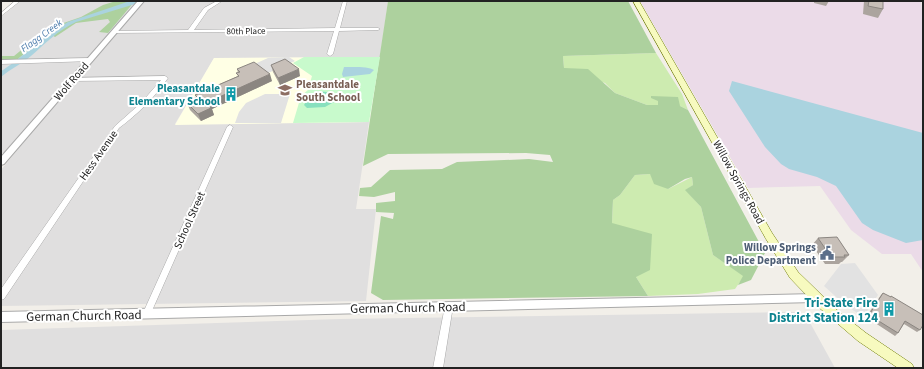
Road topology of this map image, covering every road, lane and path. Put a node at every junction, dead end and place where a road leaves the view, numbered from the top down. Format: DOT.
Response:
graph roads {
  1 [pos="18,1"];
  2 [pos="220,1"];
  3 [pos="345,1"];
  4 [pos="636,1"];
  5 [pos="139,3"];
  6 [pos="1,15"];
  7 [pos="337,29"];
  8 [pos="378,29"];
  9 [pos="190,31"];
  10 [pos="114,32"];
  11 [pos="330,54"];
  12 [pos="90,60"];
  13 [pos="1,62"];
  14 [pos="73,79"];
  15 [pos="230,127"];
  16 [pos="1,162"];
  17 [pos="1,296"];
  18 [pos="815,298"];
  19 [pos="449,306"];
  20 [pos="147,313"];
  21 [pos="1,317"];
  22 [pos="438,368"];
  23 [pos="908,368"];
  1 -- 6 [label="street"];
  2 -- 9 [label="street"];
  3 -- 7 [label="street"];
  4 -- 18 [label="main road, Willow Springs Road"];
  5 -- 10 [label="street, Wolf Road"];
  7 -- 8 [label="street, 80th Place"];
  7 -- 9 [label="street, 80th Place"];
  7 -- 11 [label="street"];
  9 -- 10 [label="street, 80th Place"];
  10 -- 12 [label="street, Wolf Road"];
  12 -- 13 [label="street"];
  12 -- 14 [label="street, Wolf Road"];
  14 -- 16 [label="street, Wolf Road"];
  14 -- 17 [label="street, Hess Avenue"];
  15 -- 20 [label="street, School Street"];
  18 -- 19 [label="street, German Church Road"];
  18 -- 23 [label="main road, Willow Springs Road"];
  19 -- 20 [label="street, German Church Road"];
  19 -- 22 [label="street"];
  20 -- 21 [label="street, German Church Road"];
}
